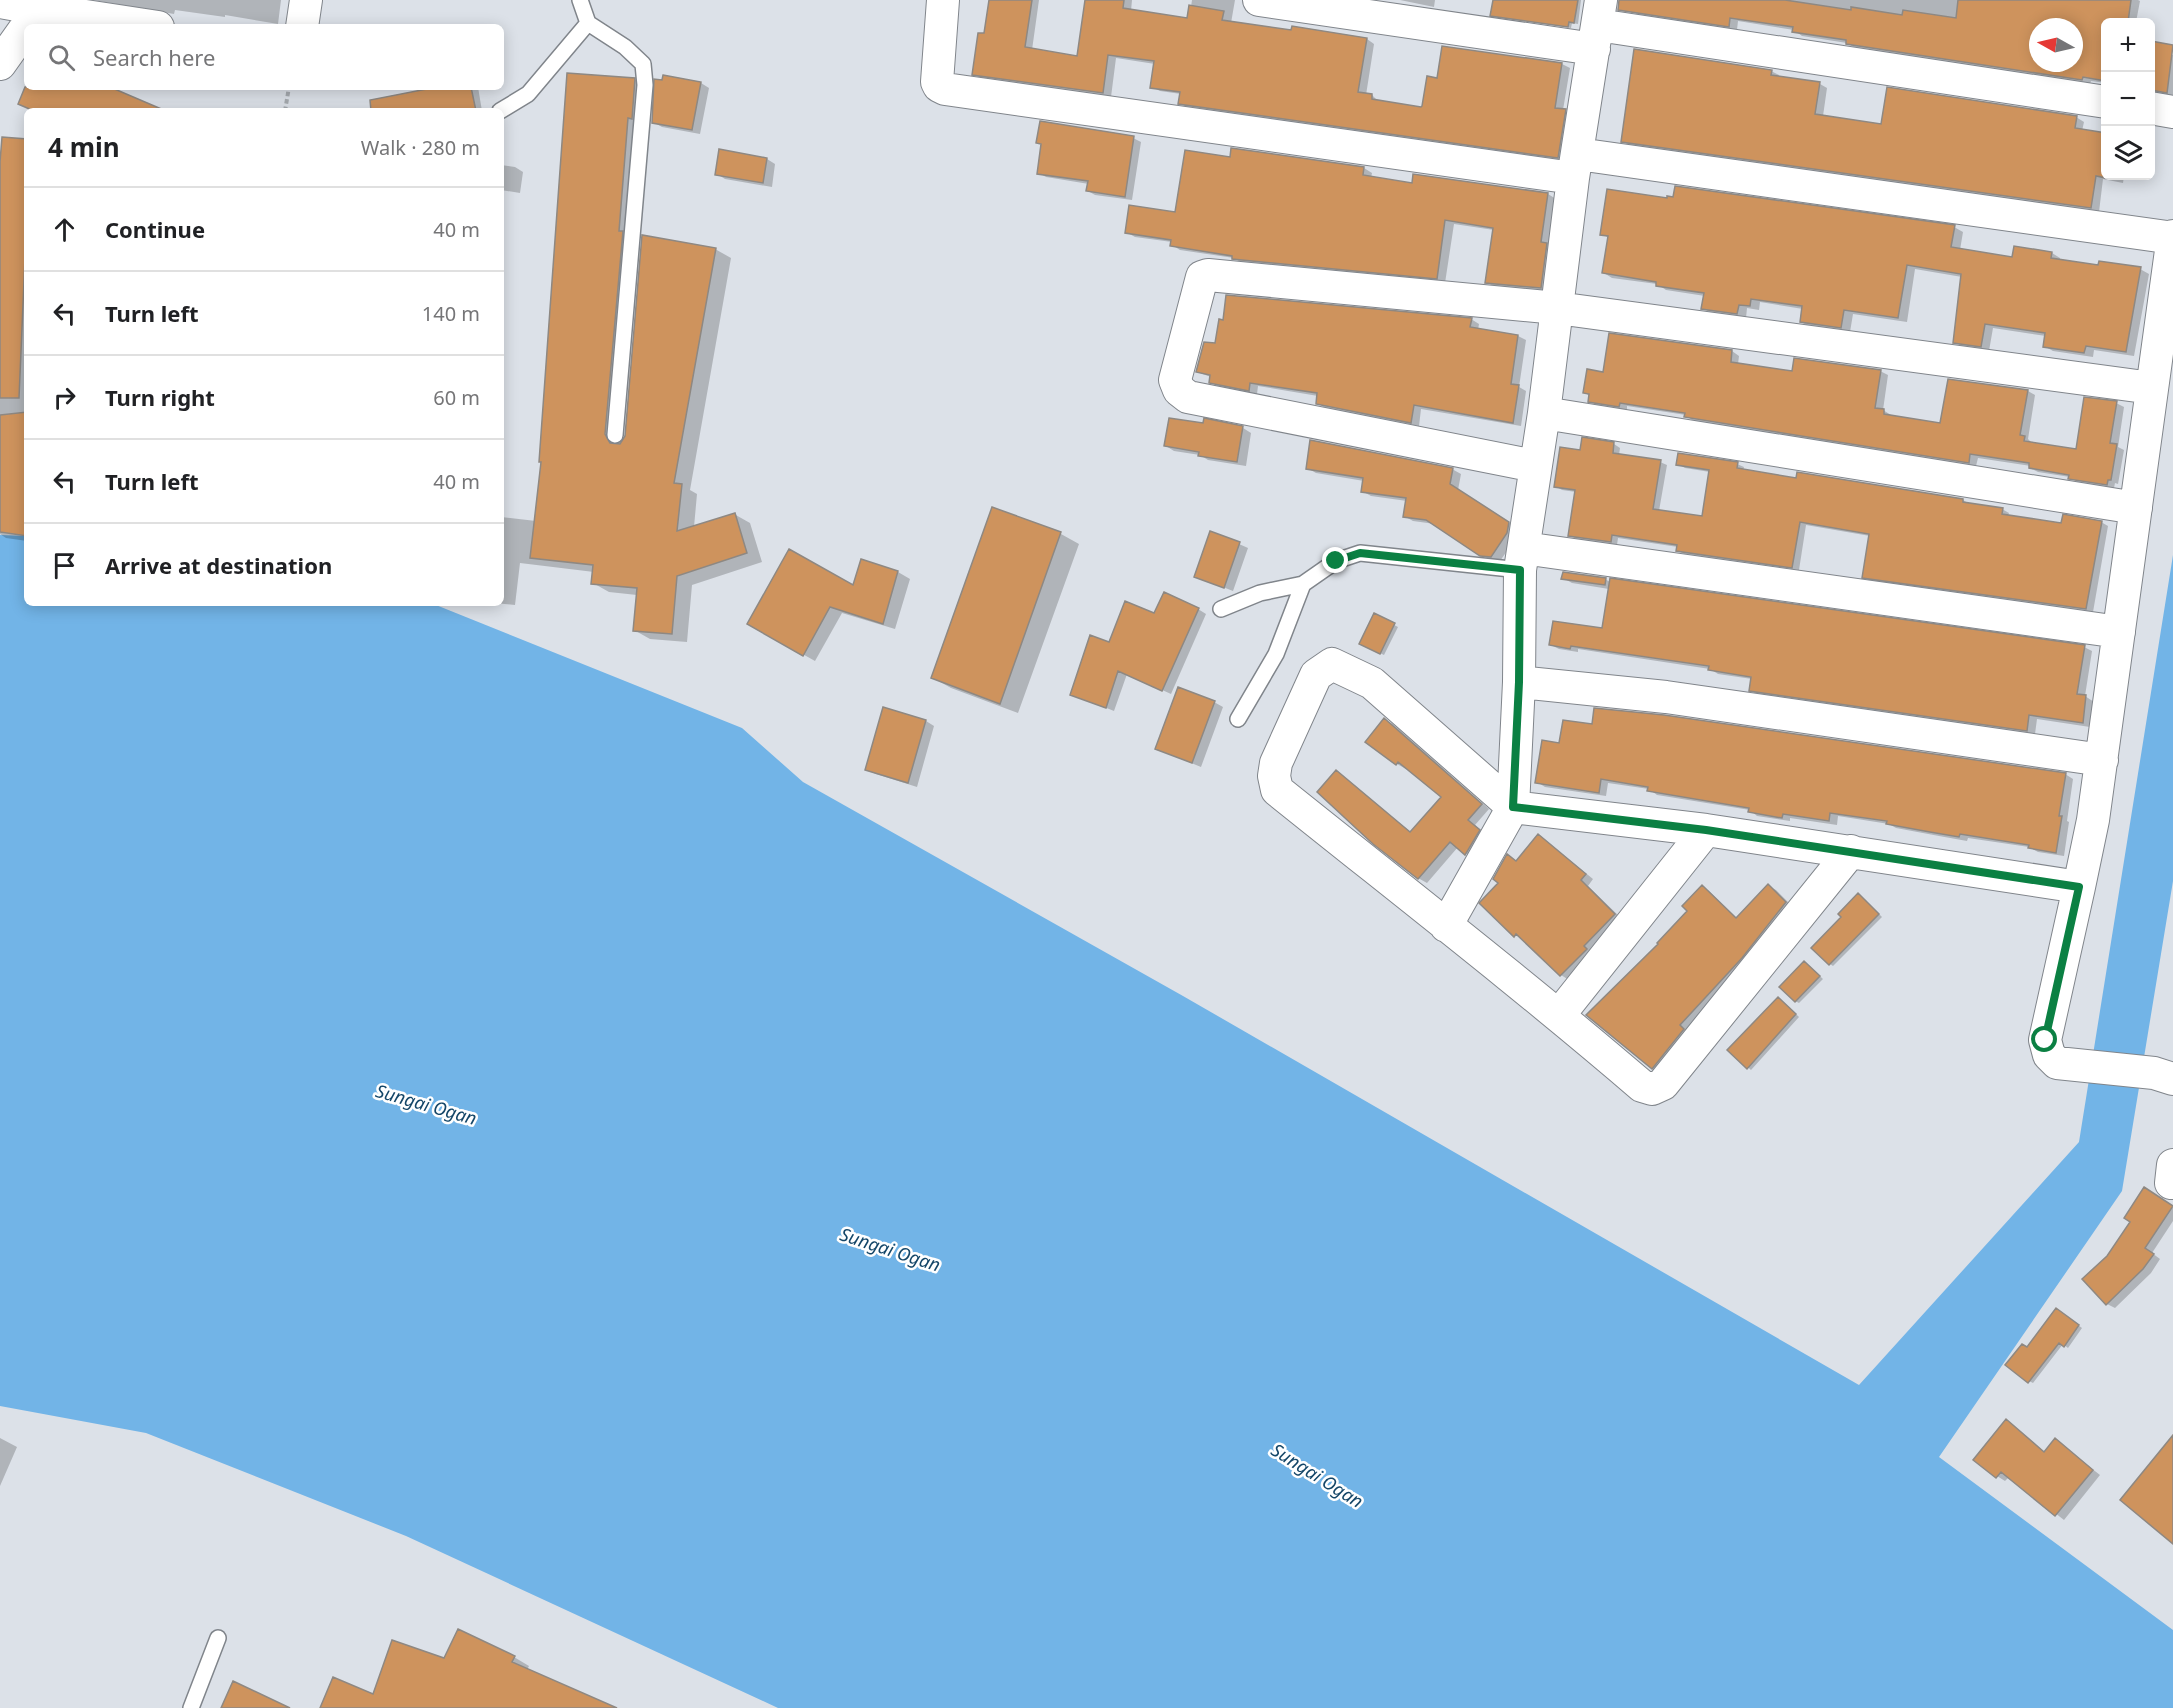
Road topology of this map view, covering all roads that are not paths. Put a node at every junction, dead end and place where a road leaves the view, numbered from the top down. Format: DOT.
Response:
graph roads {
  1 [pos="306,0"];
  2 [pos="580,0"];
  3 [pos="943,0"];
  4 [pos="1259,0"];
  5 [pos="0,2"];
  6 [pos="39,9"];
  7 [pos="588,23"];
  8 [pos="28,24"];
  9 [pos="138,24"];
  10 [pos="302,24"];
  11 [pos="1598,24"];
  12 [pos="24,30"];
  13 [pos="0,64"];
  14 [pos="2101,101"];
  15 [pos="504,109"];
  16 [pos="2155,109"];
  17 [pos="2173,112"];
  18 [pos="1576,166"];
  19 [pos="2173,237"];
  20 [pos="1557,308"];
  21 [pos="2152,388"];
  22 [pos="1544,413"];
  23 [pos="615,435"];
  24 [pos="1535,466"];
  25 [pos="2136,508"];
  26 [pos="1522,559"];
  27 [pos="1303,584"];
  28 [pos="1221,609"];
  29 [pos="2119,632"];
  30 [pos="1519,682"];
  31 [pos="1238,719"];
  32 [pos="2102,760"];
  33 [pos="1513,807"];
  34 [pos="1706,830"];
  35 [pos="1851,851"];
  36 [pos="2079,887"];
  37 [pos="1446,926"];
  38 [pos="1559,1015"];
  39 [pos="2164,1076"];
  40 [pos="218,1638"];
  41 [pos="191,1708"];
  1 -- 10 [label="street"];
  2 -- 7 [label="lane"];
  3 -- 18 [label="street"];
  4 -- 11 [label="street"];
  5 -- 6 [label="street"];
  6 -- 8 [label="street"];
  6 -- 9 [label="street"];
  7 -- 15 [label="lane"];
  7 -- 23 [label="lane"];
  11 -- 14 [label="street"];
  11 -- 18 [label="street"];
  12 -- 13 [label="street"];
  16 -- 17 [label="street"];
  18 -- 19 [label="street"];
  18 -- 20 [label="street"];
  19 -- 21 [label="street"];
  20 -- 21 [label="street"];
  20 -- 22 [label="street"];
  20 -- 24 [label="street"];
  21 -- 25 [label="street"];
  22 -- 24 [label="street"];
  22 -- 25 [label="street"];
  24 -- 26 [label="street"];
  25 -- 29 [label="street"];
  26 -- 27 [label="lane"];
  26 -- 29 [label="street"];
  26 -- 30 [label="street"];
  27 -- 28 [label="lane"];
  27 -- 31 [label="lane"];
  29 -- 32 [label="street"];
  30 -- 32 [label="street"];
  30 -- 33 [label="street"];
  32 -- 36 [label="street"];
  33 -- 34 [label="street"];
  33 -- 37 [label="street"];
  33 -- 37 [label="street"];
  34 -- 35 [label="street"];
  34 -- 38 [label="street"];
  35 -- 36 [label="street"];
  35 -- 38 [label="street"];
  36 -- 39 [label="street"];
  37 -- 38 [label="street"];
  40 -- 41 [label="lane"];
}
